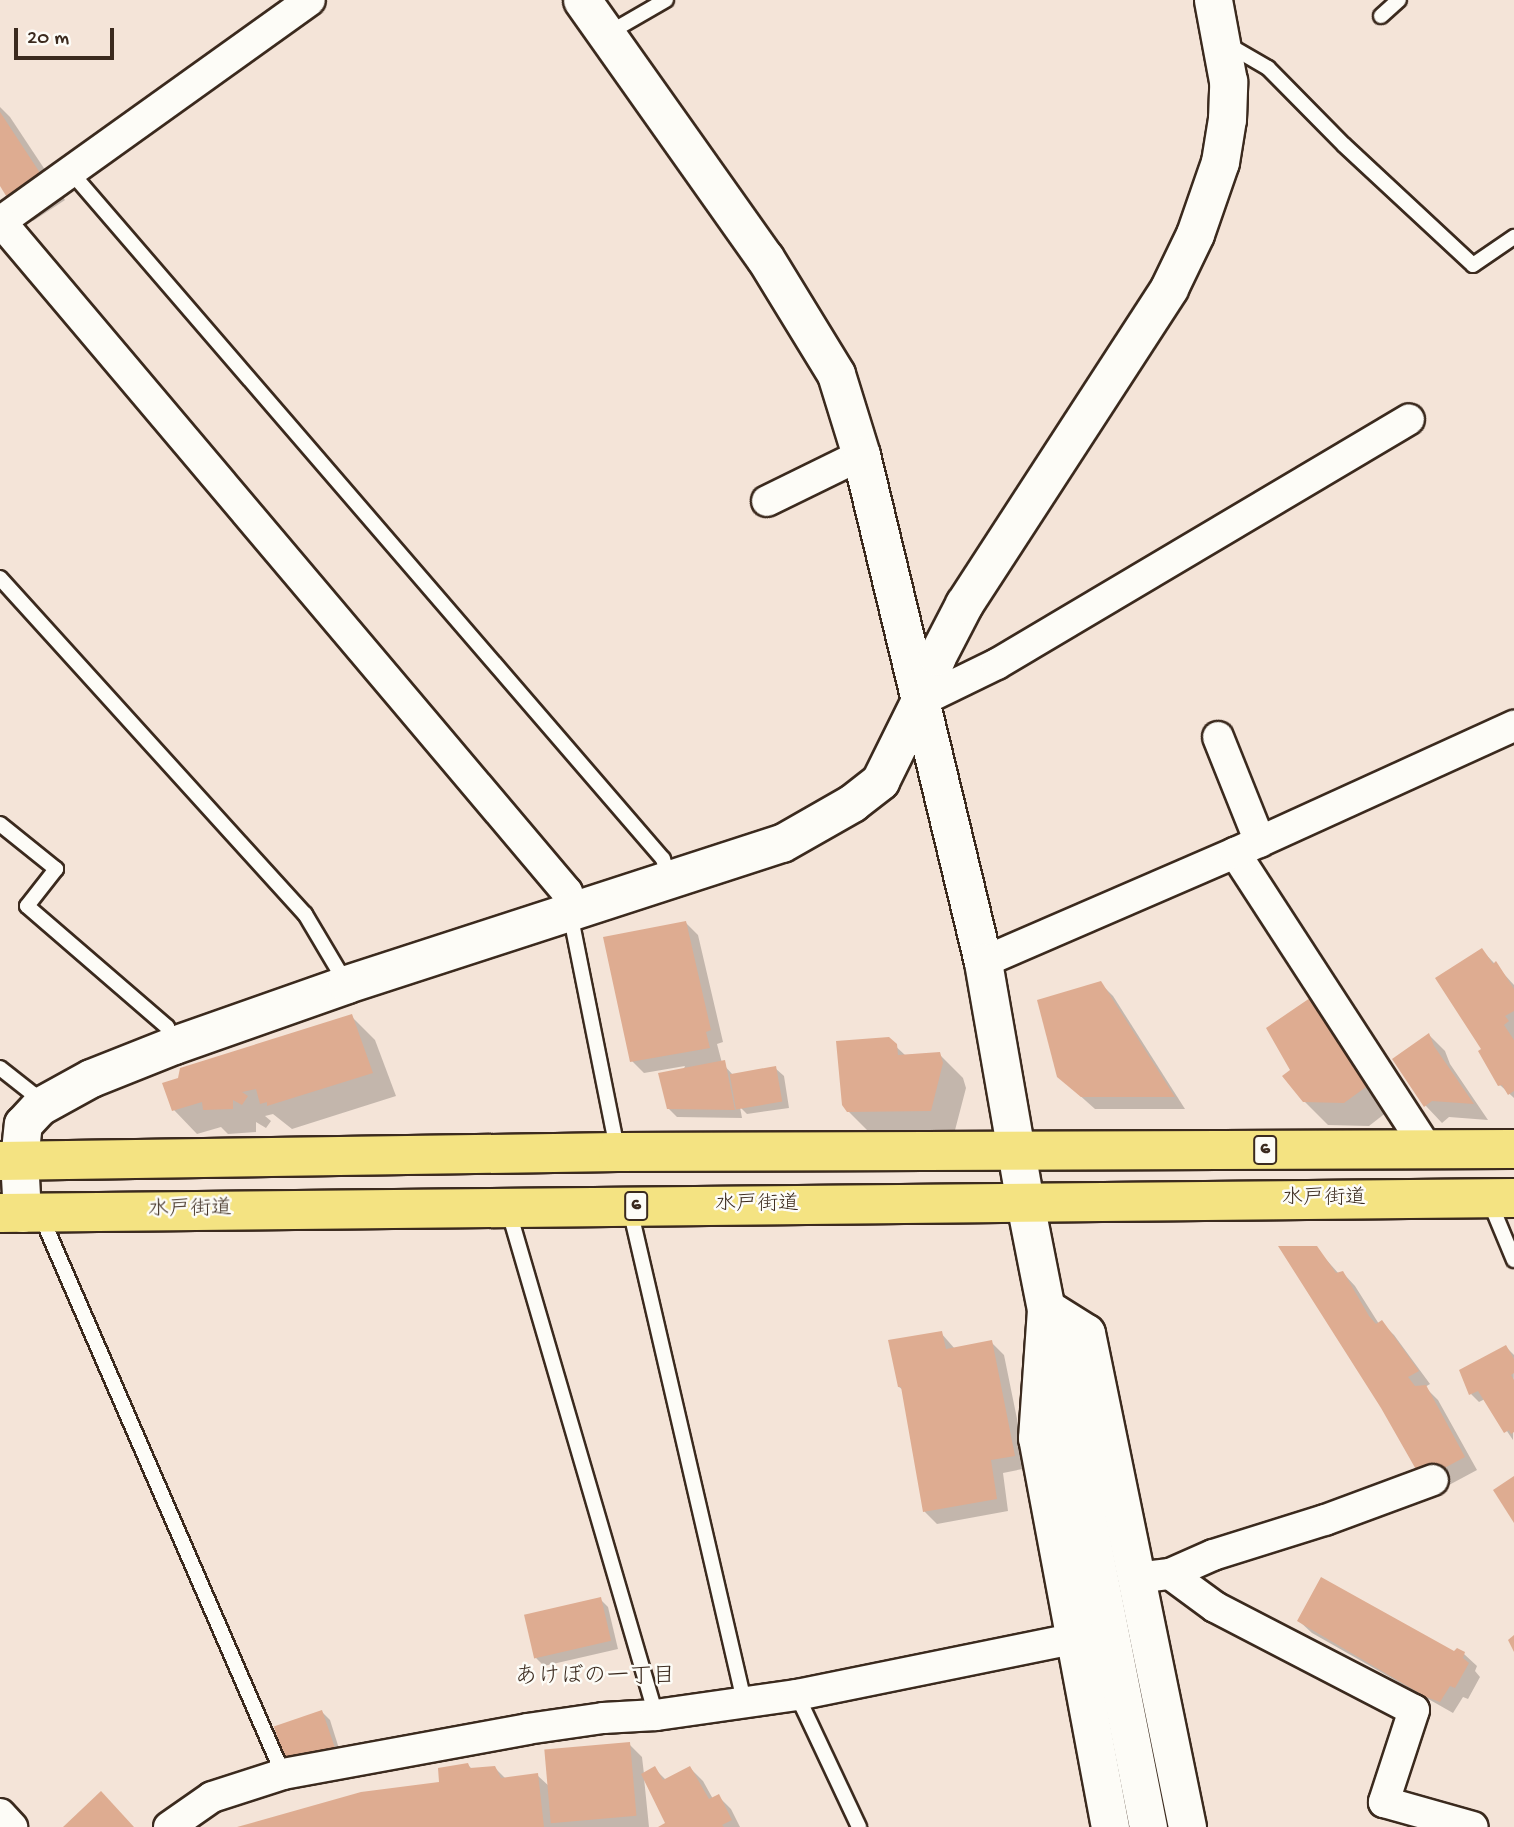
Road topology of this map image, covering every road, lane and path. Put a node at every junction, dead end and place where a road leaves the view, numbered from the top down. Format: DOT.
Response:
graph roads {
  1 [pos="310,0"];
  2 [pos="582,0"];
  3 [pos="666,0"];
  4 [pos="1213,0"];
  5 [pos="1399,0"];
  6 [pos="1381,16"];
  7 [pos="607,34"];
  8 [pos="1223,41"];
  9 [pos="70,171"];
  10 [pos="0,222"];
  11 [pos="1514,237"];
  12 [pos="1409,419"];
  13 [pos="861,455"];
  14 [pos="767,501"];
  15 [pos="0,578"];
  16 [pos="919,702"];
  17 [pos="1514,726"];
  18 [pos="1218,737"];
  19 [pos="0,824"];
  20 [pos="1247,847"];
  21 [pos="671,882"];
  22 [pos="570,913"];
  23 [pos="983,961"];
  24 [pos="347,984"];
  25 [pos="174,1045"];
  26 [pos="0,1068"];
  27 [pos="40,1106"];
  28 [pos="1017,1149"];
  29 [pos="1427,1149"];
  30 [pos="1514,1149"];
  31 [pos="618,1152"];
  32 [pos="10,1160"];
  33 [pos="1501,1199"];
  34 [pos="1025,1203"];
  35 [pos="629,1206"];
  36 [pos="508,1208"];
  37 [pos="20,1213"];
  38 [pos="1514,1260"];
  39 [pos="1046,1308"];
  40 [pos="1433,1480"];
  41 [pos="1153,1576"];
  42 [pos="1072,1639"];
  43 [pos="797,1695"];
  44 [pos="744,1702"];
  45 [pos="656,1715"];
  46 [pos="284,1773"];
  47 [pos="0,1814"];
  48 [pos="12,1827"];
  49 [pos="169,1827"];
  50 [pos="859,1827"];
  51 [pos="1110,1827"];
  52 [pos="1147,1827"];
  53 [pos="1187,1827"];
  54 [pos="1473,1827"];
  1 -- 9 [label="street"];
  2 -- 7 [label="street"];
  3 -- 7 [label="lane"];
  4 -- 8 [label="street"];
  5 -- 6 [label="lane"];
  7 -- 13 [label="street"];
  8 -- 11 [label="lane"];
  8 -- 16 [label="street"];
  9 -- 10 [label="street"];
  9 -- 21 [label="lane"];
  10 -- 22 [label="street"];
  12 -- 16 [label="street"];
  13 -- 14 [label="street"];
  13 -- 16 [label="street"];
  15 -- 24 [label="lane"];
  16 -- 21 [label="street"];
  16 -- 23 [label="street"];
  17 -- 20 [label="street"];
  18 -- 20 [label="street"];
  19 -- 25 [label="lane"];
  20 -- 23 [label="street"];
  20 -- 29 [label="street"];
  21 -- 22 [label="street"];
  22 -- 24 [label="street"];
  22 -- 31 [label="lane"];
  23 -- 28 [label="street"];
  24 -- 25 [label="street"];
  25 -- 27 [label="street"];
  26 -- 27 [label="lane"];
  27 -- 32 [label="street"];
  28 -- 29 [label="highway, 6"];
  28 -- 31 [label="highway, 6"];
  28 -- 34 [label="street"];
  29 -- 30 [label="highway, 6"];
  31 -- 32 [label="highway, 6"];
  32 -- 37 [label="street"];
  33 -- 34 [label="highway, 水戸街道 / 6"];
  33 -- 38 [label="lane"];
  34 -- 35 [label="highway, 水戸街道 / 6"];
  34 -- 39 [label="street"];
  35 -- 36 [label="highway, 水戸街道 / 6"];
  35 -- 44 [label="lane"];
  36 -- 37 [label="highway, 水戸街道 / 6"];
  36 -- 45 [label="lane"];
  37 -- 46 [label="lane"];
  39 -- 41 [label="street"];
  39 -- 42 [label="street"];
  39 -- 52 [label="street"];
  40 -- 41 [label="street"];
  41 -- 53 [label="street"];
  41 -- 54 [label="street"];
  42 -- 43 [label="street"];
  42 -- 51 [label="street"];
  43 -- 44 [label="street"];
  43 -- 50 [label="lane"];
  44 -- 45 [label="street"];
  45 -- 46 [label="street"];
  46 -- 49 [label="street"];
  47 -- 48 [label="street"];
}
